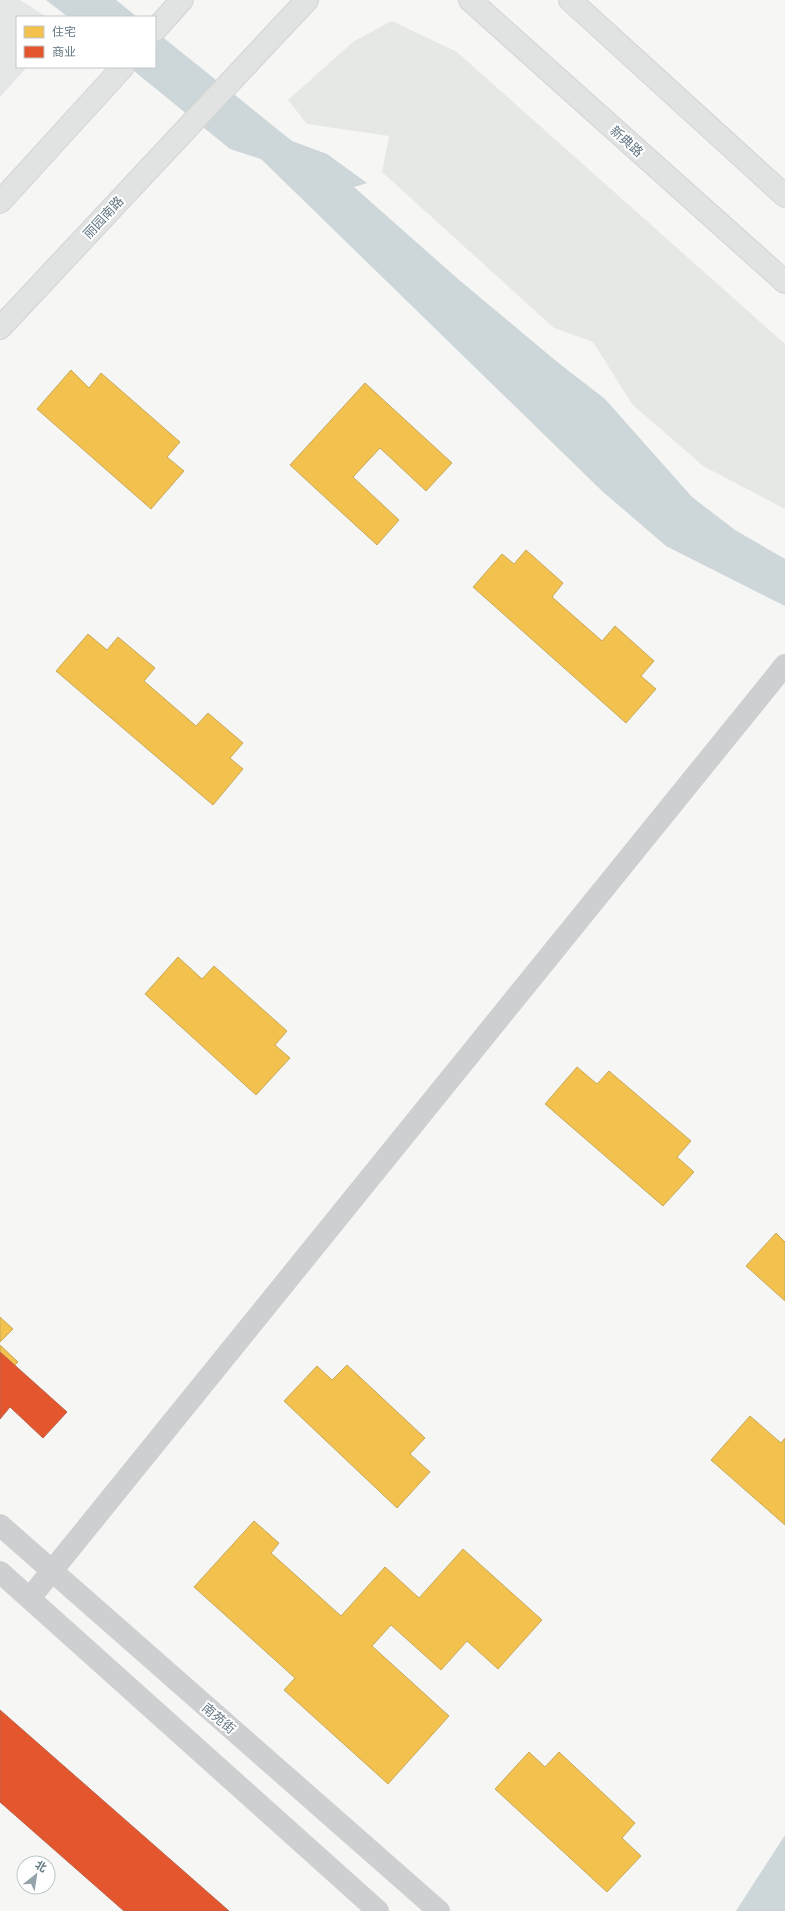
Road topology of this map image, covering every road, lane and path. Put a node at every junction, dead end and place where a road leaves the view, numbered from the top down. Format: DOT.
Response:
graph roads {
  1 [pos="182,0"];
  2 [pos="307,0"];
  3 [pos="470,0"];
  4 [pos="570,0"];
  5 [pos="156,29"];
  6 [pos="122,68"];
  7 [pos="785,196"];
  8 [pos="0,202"];
  9 [pos="785,282"];
  10 [pos="0,328"];
  11 [pos="785,665"];
  12 [pos="0,1525"];
  13 [pos="52,1571"];
  14 [pos="0,1572"];
  15 [pos="30,1598"];
  16 [pos="378,1911"];
  17 [pos="439,1911"];
  1 -- 5 [label="main road"];
  2 -- 10 [label="main road, 丽园南路"];
  3 -- 9 [label="main road, 新典路"];
  4 -- 7 [label="main road"];
  6 -- 8 [label="main road"];
  11 -- 13 [label="street"];
  12 -- 13 [label="street, 南苑街"];
  13 -- 15 [label="street"];
  13 -- 17 [label="street, 南苑街"];
  14 -- 15 [label="street"];
  15 -- 16 [label="street"];
}
